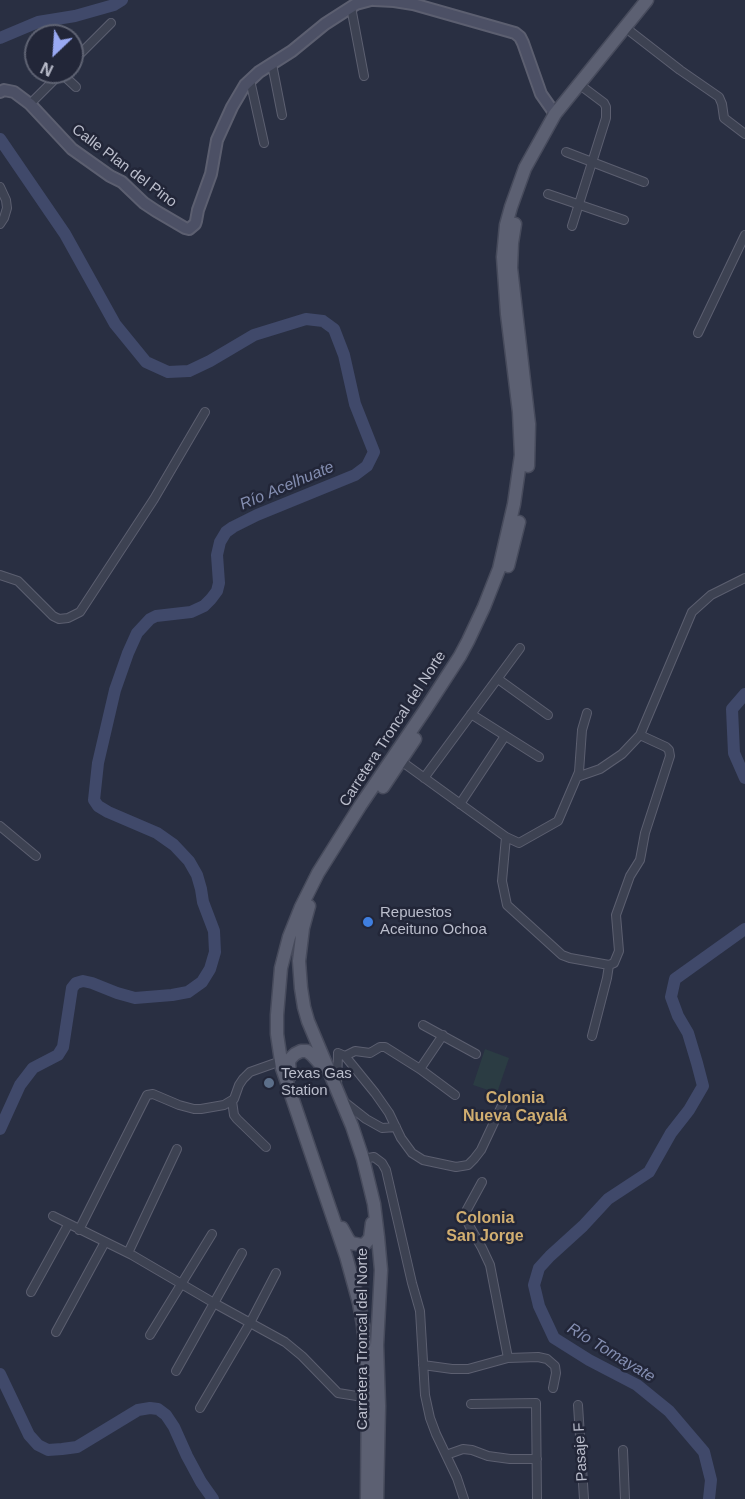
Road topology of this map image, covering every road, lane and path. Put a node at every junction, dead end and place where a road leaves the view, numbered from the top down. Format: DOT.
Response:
graph roads {
  1 [pos="372,0"];
  2 [pos="647,0"];
  3 [pos="657,0"];
  4 [pos="351,7"];
  5 [pos="111,22"];
  6 [pos="631,32"];
  7 [pos="84,50"];
  8 [pos="272,64"];
  9 [pos="364,76"];
  10 [pos="250,80"];
  11 [pos="49,84"];
  12 [pos="73,84"];
  13 [pos="76,87"];
  14 [pos="584,88"];
  15 [pos="0,92"];
  16 [pos="30,104"];
  17 [pos="555,114"];
  18 [pos="282,115"];
  19 [pos="745,134"];
  20 [pos="264,143"];
  21 [pos="566,152"];
  22 [pos="593,161"];
  23 [pos="644,182"];
  24 [pos="0,186"];
  25 [pos="548,194"];
  26 [pos="579,204"];
  27 [pos="624,220"];
  28 [pos="0,224"];
  29 [pos="572,226"];
  30 [pos="745,235"];
  31 [pos="698,333"];
  32 [pos="205,412"];
  33 [pos="0,574"];
  34 [pos="745,578"];
  35 [pos="520,648"];
  36 [pos="498,679"];
  37 [pos="587,713"];
  38 [pos="471,714"];
  39 [pos="548,715"];
  40 [pos="640,735"];
  41 [pos="505,736"];
  42 [pos="539,758"];
  43 [pos="401,761"];
  44 [pos="577,777"];
  45 [pos="424,778"];
  46 [pos="460,804"];
  47 [pos="0,826"];
  48 [pos="506,837"];
  49 [pos="36,855"];
  50 [pos="609,965"];
  51 [pos="423,1025"];
  52 [pos="443,1035"];
  53 [pos="592,1036"];
  54 [pos="476,1054"];
  55 [pos="345,1056"];
  56 [pos="281,1061"];
  57 [pos="420,1069"];
  58 [pos="335,1084"];
  59 [pos="455,1095"];
  60 [pos="291,1096"];
  61 [pos="505,1099"];
  62 [pos="342,1100"];
  63 [pos="231,1101"];
  64 [pos="366,1119"];
  65 [pos="396,1127"];
  66 [pos="354,1132"];
  67 [pos="266,1147"];
  68 [pos="177,1149"];
  69 [pos="363,1160"];
  70 [pos="482,1182"];
  71 [pos="328,1203"];
  72 [pos="374,1204"];
  73 [pos="53,1216"];
  74 [pos="68,1225"];
  75 [pos="79,1230"];
  76 [pos="212,1234"];
  77 [pos="105,1242"];
  78 [pos="128,1253"];
  79 [pos="242,1253"];
  80 [pos="276,1274"];
  81 [pos="181,1284"];
  82 [pos="32,1292"];
  83 [pos="214,1303"];
  84 [pos="250,1323"];
  85 [pos="56,1332"];
  86 [pos="150,1335"];
  87 [pos="508,1358"];
  88 [pos="423,1365"];
  89 [pos="176,1371"];
  90 [pos="553,1388"];
  91 [pos="369,1398"];
  92 [pos="471,1404"];
  93 [pos="578,1405"];
  94 [pos="200,1408"];
  95 [pos="622,1450"];
  96 [pos="446,1455"];
  97 [pos="537,1459"];
  98 [pos="366,1499"];
  99 [pos="377,1499"];
  100 [pos="465,1499"];
  101 [pos="537,1499"];
  102 [pos="584,1499"];
  103 [pos="624,1499"];
  1 -- 4 [label="street, Calle Plan del Pino"];
  1 -- 17 [label="street, Calle Plan del Pino"];
  2 -- 17 [label="main road, Carretera Troncal del Norte"];
  3 -- 6 [label="main road, Carretera Troncal del Norte"];
  4 -- 8 [label="street, Calle Plan del Pino"];
  4 -- 9 [label="street"];
  5 -- 7 [label="street"];
  6 -- 14 [label="main road, Carretera Troncal del Norte"];
  6 -- 19 [label="street"];
  8 -- 10 [label="street, Calle Plan del Pino"];
  8 -- 18 [label="street"];
  10 -- 16 [label="street, Calle Plan del Pino"];
  10 -- 20 [label="street"];
  11 -- 16 [label="street"];
  12 -- 13 [label="street"];
  14 -- 22 [label="street"];
  14 -- 43 [label="main road, Carretera Troncal del Norte"];
  15 -- 16 [label="street, Calle Plan del Pino"];
  17 -- 56 [label="main road, Carretera Troncal del Norte"];
  21 -- 22 [label="street"];
  22 -- 23 [label="street"];
  22 -- 26 [label="street"];
  24 -- 28 [label="street"];
  25 -- 26 [label="street"];
  26 -- 27 [label="street"];
  26 -- 29 [label="street"];
  30 -- 31 [label="street"];
  32 -- 33 [label="street"];
  34 -- 40 [label="street"];
  35 -- 36 [label="street"];
  36 -- 38 [label="street"];
  36 -- 39 [label="street"];
  37 -- 44 [label="street"];
  38 -- 41 [label="street"];
  38 -- 45 [label="street"];
  40 -- 44 [label="street"];
  40 -- 50 [label="street"];
  41 -- 42 [label="street"];
  41 -- 46 [label="street"];
  43 -- 45 [label="street"];
  43 -- 58 [label="main road, Carretera Troncal del Norte"];
  44 -- 48 [label="street"];
  45 -- 46 [label="street"];
  46 -- 48 [label="street"];
  47 -- 49 [label="street"];
  48 -- 50 [label="street"];
  50 -- 53 [label="street"];
  51 -- 52 [label="street"];
  52 -- 54 [label="street"];
  52 -- 57 [label="street"];
  55 -- 57 [label="street"];
  55 -- 58 [label="street"];
  55 -- 65 [label="street"];
  56 -- 60 [label="main road, Carretera Troncal del Norte"];
  56 -- 63 [label="street"];
  57 -- 59 [label="street"];
  58 -- 60 [label="main road"];
  58 -- 62 [label="main road, Carretera Troncal del Norte"];
  60 -- 71 [label="main road, Carretera Troncal del Norte"];
  61 -- 65 [label="street"];
  62 -- 64 [label="street"];
  62 -- 66 [label="main road, Carretera Troncal del Norte"];
  63 -- 67 [label="street"];
  63 -- 75 [label="street"];
  64 -- 65 [label="street"];
  64 -- 66 [label="street"];
  66 -- 69 [label="main road, Carretera Troncal del Norte"];
  68 -- 78 [label="street"];
  69 -- 72 [label="main road, Carretera Troncal del Norte"];
  69 -- 88 [label="street"];
  70 -- 87 [label="street"];
  71 -- 72 [label="main road"];
  71 -- 91 [label="main road, Carretera Troncal del Norte"];
  72 -- 99 [label="main road, Carretera Troncal del Norte"];
  73 -- 74 [label="street"];
  74 -- 75 [label="street"];
  74 -- 82 [label="street"];
  75 -- 77 [label="street"];
  76 -- 81 [label="street"];
  77 -- 78 [label="street"];
  77 -- 85 [label="street"];
  78 -- 81 [label="street"];
  79 -- 83 [label="street"];
  80 -- 84 [label="street"];
  81 -- 83 [label="street"];
  81 -- 86 [label="street"];
  83 -- 84 [label="street"];
  83 -- 89 [label="street"];
  84 -- 91 [label="street"];
  84 -- 94 [label="street"];
  87 -- 88 [label="street"];
  87 -- 90 [label="street"];
  88 -- 96 [label="street"];
  91 -- 98 [label="main road, Carretera Troncal del Norte"];
  92 -- 97 [label="street"];
  93 -- 102 [label="street, Pasaje F"];
  95 -- 103 [label="street"];
  96 -- 97 [label="street"];
  96 -- 100 [label="street"];
  97 -- 101 [label="street"];
}
